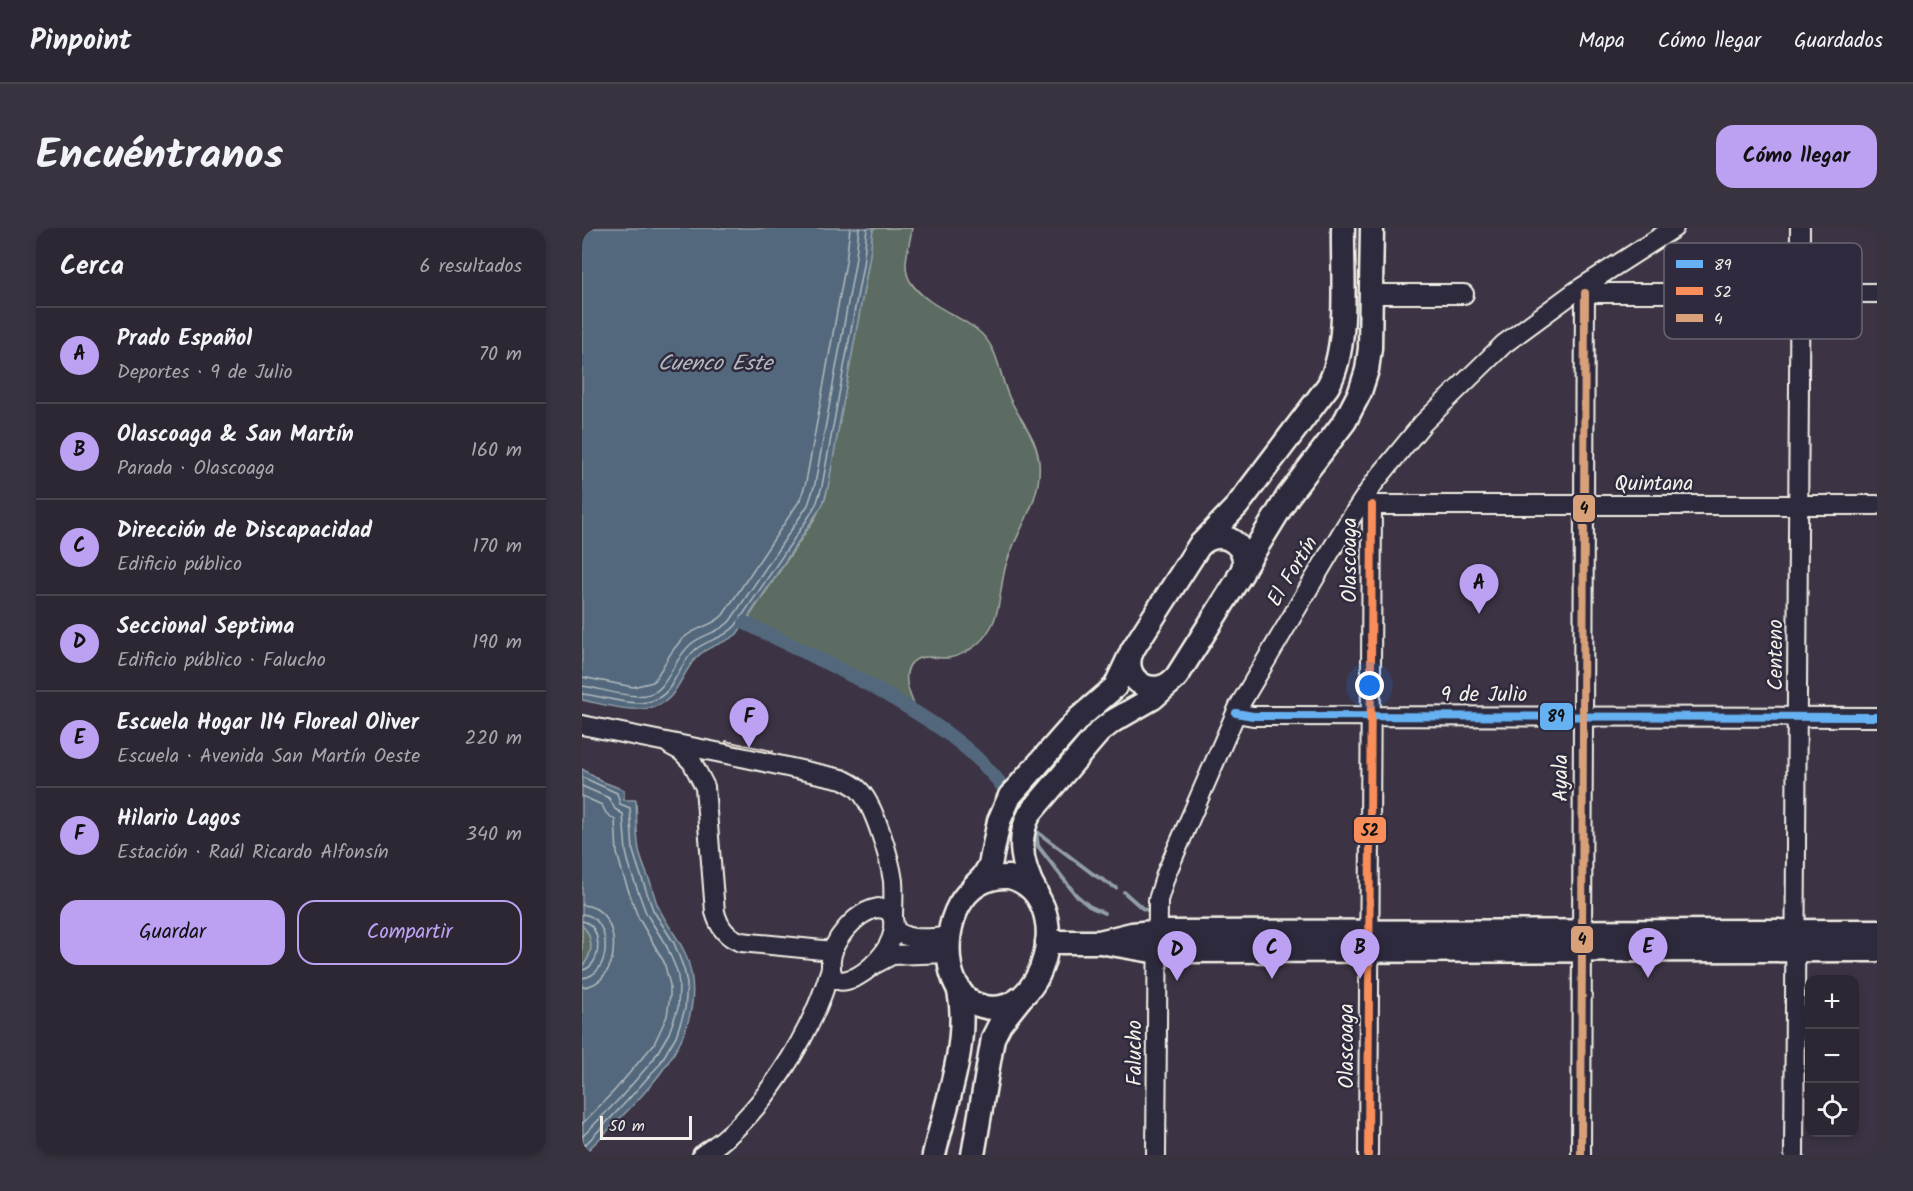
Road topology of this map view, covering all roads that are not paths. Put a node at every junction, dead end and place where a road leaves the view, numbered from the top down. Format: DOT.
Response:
graph roads {
  1 [pos="1343,228"];
  2 [pos="1372,228"];
  3 [pos="1674,228"];
  4 [pos="1583,290"];
  5 [pos="1664,291"];
  6 [pos="1371,294"];
  7 [pos="1464,294"];
  8 [pos="1800,339"];
  9 [pos="1365,505"];
  10 [pos="1584,505"];
  11 [pos="1798,505"];
  12 [pos="1877,505"];
  13 [pos="1199,546"];
  14 [pos="1239,576"];
  15 [pos="1133,649"];
  16 [pos="1172,682"];
  17 [pos="1236,713"];
  18 [pos="1371,716"];
  19 [pos="1583,716"];
  20 [pos="1797,717"];
  21 [pos="1877,717"];
  22 [pos="582,725"];
  23 [pos="666,743"];
  24 [pos="1032,770"];
  25 [pos="1051,787"];
  26 [pos="974,886"];
  27 [pos="1037,895"];
  28 [pos="893,922"];
  29 [pos="1877,931"];
  30 [pos="1157,941"];
  31 [pos="1369,941"];
  32 [pos="1582,941"];
  33 [pos="1795,941"];
  34 [pos="1047,942"];
  35 [pos="949,945"];
  36 [pos="1877,950"];
  37 [pos="832,960"];
  38 [pos="875,964"];
  39 [pos="859,978"];
  40 [pos="958,987"];
  41 [pos="1024,995"];
  42 [pos="814,1015"];
  43 [pos="702,1155"];
  44 [pos="934,1155"];
  45 [pos="973,1155"];
  46 [pos="1156,1155"];
  47 [pos="1368,1155"];
  48 [pos="1581,1155"];
  49 [pos="1794,1155"];
  1 -- 13 [label="main road"];
  2 -- 6 [label="main road"];
  3 -- 4 [label="street, El Fortín"];
  4 -- 5 [label="street"];
  4 -- 9 [label="street, El Fortín"];
  4 -- 10 [label="street, Ayala"];
  6 -- 7 [label="street"];
  6 -- 14 [label="main road"];
  8 -- 11 [label="street, Centeno"];
  9 -- 10 [label="street, Quintana"];
  9 -- 17 [label="street, El Fortín"];
  9 -- 18 [label="street, Olascoaga"];
  10 -- 11 [label="street, Quintana"];
  10 -- 19 [label="street, Ayala"];
  11 -- 12 [label="street, Quintana"];
  11 -- 20 [label="street, Centeno"];
  13 -- 14 [label="main road"];
  13 -- 15 [label="main road"];
  14 -- 16 [label="main road"];
  15 -- 16 [label="main road"];
  15 -- 24 [label="main road"];
  16 -- 25 [label="main road"];
  17 -- 18 [label="street, 9 de Julio"];
  17 -- 30 [label="street, El Fortín"];
  18 -- 19 [label="street, 9 de Julio"];
  18 -- 31 [label="street, Olascoaga"];
  19 -- 20 [label="street, 9 de Julio"];
  19 -- 32 [label="street, Ayala"];
  20 -- 21 [label="street, 9 de Julio"];
  20 -- 33 [label="street, Centeno"];
  22 -- 23 [label="street"];
  23 -- 28 [label="street"];
  23 -- 37 [label="street"];
  24 -- 25 [label="main road"];
  24 -- 26 [label="main road"];
  25 -- 27 [label="main road"];
  26 -- 27 [label="main road"];
  26 -- 35 [label="main road"];
  27 -- 34 [label="main road"];
  28 -- 35 [label="street"];
  28 -- 37 [label="street"];
  28 -- 38 [label="street"];
  29 -- 33 [label="main road"];
  30 -- 31 [label="main road"];
  30 -- 34 [label="main road"];
  30 -- 46 [label="street, Falucho"];
  31 -- 32 [label="main road"];
  31 -- 47 [label="street, Olascoaga"];
  32 -- 33 [label="main road"];
  32 -- 48 [label="street, Ayala"];
  33 -- 36 [label="main road"];
  33 -- 49 [label="street, Centeno"];
  34 -- 41 [label="main road"];
  35 -- 38 [label="street"];
  35 -- 40 [label="main road"];
  37 -- 39 [label="street"];
  37 -- 42 [label="street"];
  38 -- 39 [label="street"];
  39 -- 42 [label="street"];
  40 -- 41 [label="main road"];
  40 -- 44 [label="main road"];
  41 -- 45 [label="main road"];
  42 -- 43 [label="street"];
}
